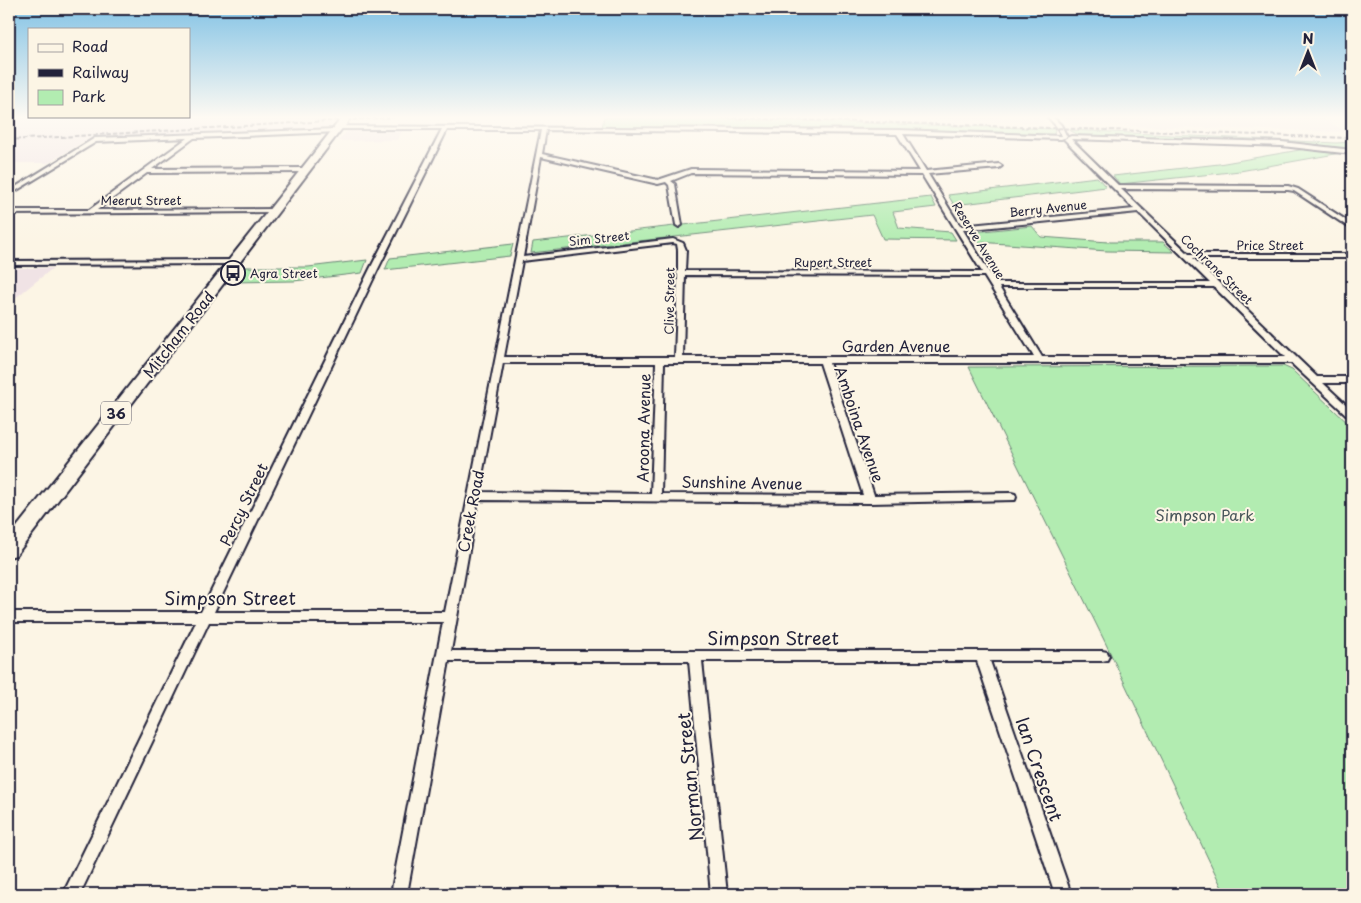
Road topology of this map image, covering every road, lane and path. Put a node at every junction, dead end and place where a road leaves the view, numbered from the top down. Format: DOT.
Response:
graph roads {
  1 [pos="63,159"];
  2 [pos="162,159"];
  3 [pos="313,159"];
  4 [pos="428,159"];
  5 [pos="539,159"];
  6 [pos="558,159"];
  7 [pos="916,159"];
  8 [pos="1088,159"];
  9 [pos="999,166"];
  10 [pos="305,170"];
  11 [pos="146,171"];
  12 [pos="924,173"];
  13 [pos="668,181"];
  14 [pos="1116,187"];
  15 [pos="9,193"];
  16 [pos="1139,210"];
  17 [pos="273,211"];
  18 [pos="9,212"];
  19 [pos="90,212"];
  20 [pos="678,225"];
  21 [pos="1352,227"];
  22 [pos="959,228"];
  23 [pos="680,243"];
  24 [pos="1188,256"];
  25 [pos="1352,256"];
  26 [pos="520,259"];
  27 [pos="234,262"];
  28 [pos="9,263"];
  29 [pos="680,273"];
  30 [pos="987,274"];
  31 [pos="994,285"];
  32 [pos="1217,285"];
  33 [pos="823,359"];
  34 [pos="1039,359"];
  35 [pos="500,360"];
  36 [pos="660,360"];
  37 [pos="679,360"];
  38 [pos="1293,360"];
  39 [pos="1315,380"];
  40 [pos="1352,380"];
  41 [pos="1352,415"];
  42 [pos="473,496"];
  43 [pos="656,496"];
  44 [pos="1011,497"];
  45 [pos="870,499"];
  46 [pos="14,538"];
  47 [pos="9,550"];
  48 [pos="205,616"];
  49 [pos="9,617"];
  50 [pos="451,617"];
  51 [pos="444,656"];
  52 [pos="695,656"];
  53 [pos="982,656"];
  54 [pos="1102,656"];
  55 [pos="71,894"];
  56 [pos="399,894"];
  57 [pos="719,894"];
  58 [pos="1063,894"];
  1 -- 15 [label="street"];
  2 -- 11 [label="street"];
  3 -- 10 [label="main road, Mitcham Road / 36"];
  4 -- 48 [label="street, Percy Street"];
  5 -- 26 [label="street, Creek Road"];
  6 -- 13 [label="street"];
  7 -- 12 [label="street, Reserve Avenue"];
  8 -- 14 [label="street, Cochrane Street"];
  9 -- 12 [label="street"];
  10 -- 11 [label="street"];
  10 -- 17 [label="main road, Mitcham Road / 36"];
  11 -- 19 [label="street"];
  12 -- 13 [label="street"];
  12 -- 22 [label="street, Reserve Avenue"];
  13 -- 20 [label="street"];
  14 -- 16 [label="street, Cochrane Street"];
  14 -- 21 [label="street"];
  16 -- 22 [label="street, Berry Avenue"];
  16 -- 24 [label="street, Cochrane Street"];
  17 -- 19 [label="street, Meerut Street"];
  17 -- 27 [label="main road, Mitcham Road / 36"];
  18 -- 19 [label="street, Meerut Street"];
  22 -- 30 [label="street, Reserve Avenue"];
  23 -- 26 [label="street, Sim Street"];
  23 -- 29 [label="street, Clive Street"];
  24 -- 25 [label="street, Price Street"];
  24 -- 32 [label="street, Cochrane Street"];
  26 -- 35 [label="street, Creek Road"];
  27 -- 28 [label="street"];
  27 -- 46 [label="main road, Mitcham Road / 36"];
  29 -- 30 [label="street, Rupert Street"];
  29 -- 37 [label="street, Clive Street"];
  30 -- 31 [label="street, Reserve Avenue"];
  31 -- 32 [label="street"];
  31 -- 34 [label="street, Reserve Avenue"];
  32 -- 38 [label="street, Cochrane Street"];
  33 -- 34 [label="street, Garden Avenue"];
  33 -- 37 [label="street, Garden Avenue"];
  33 -- 45 [label="street, Amboina Avenue"];
  34 -- 38 [label="street, Garden Avenue"];
  35 -- 36 [label="street, Garden Avenue"];
  35 -- 42 [label="street, Creek Road"];
  36 -- 37 [label="street, Garden Avenue"];
  36 -- 43 [label="street, Aroona Avenue"];
  38 -- 39 [label="street, Cochrane Street"];
  39 -- 40 [label="street"];
  39 -- 41 [label="street, Cochrane Street"];
  42 -- 43 [label="street, Sunshine Avenue"];
  42 -- 50 [label="street, Creek Road"];
  43 -- 45 [label="street, Sunshine Avenue"];
  44 -- 45 [label="street, Sunshine Avenue"];
  46 -- 47 [label="main road, Mitcham Road / 36"];
  48 -- 49 [label="street, Simpson Street"];
  48 -- 50 [label="street, Simpson Street"];
  48 -- 55 [label="street, Percy Street"];
  50 -- 51 [label="street, Creek Road"];
  51 -- 52 [label="street, Simpson Street"];
  51 -- 56 [label="street, Creek Road"];
  52 -- 53 [label="street, Simpson Street"];
  52 -- 57 [label="street, Norman Street"];
  53 -- 54 [label="street, Simpson Street"];
  53 -- 58 [label="street, Ian Crescent"];
}
